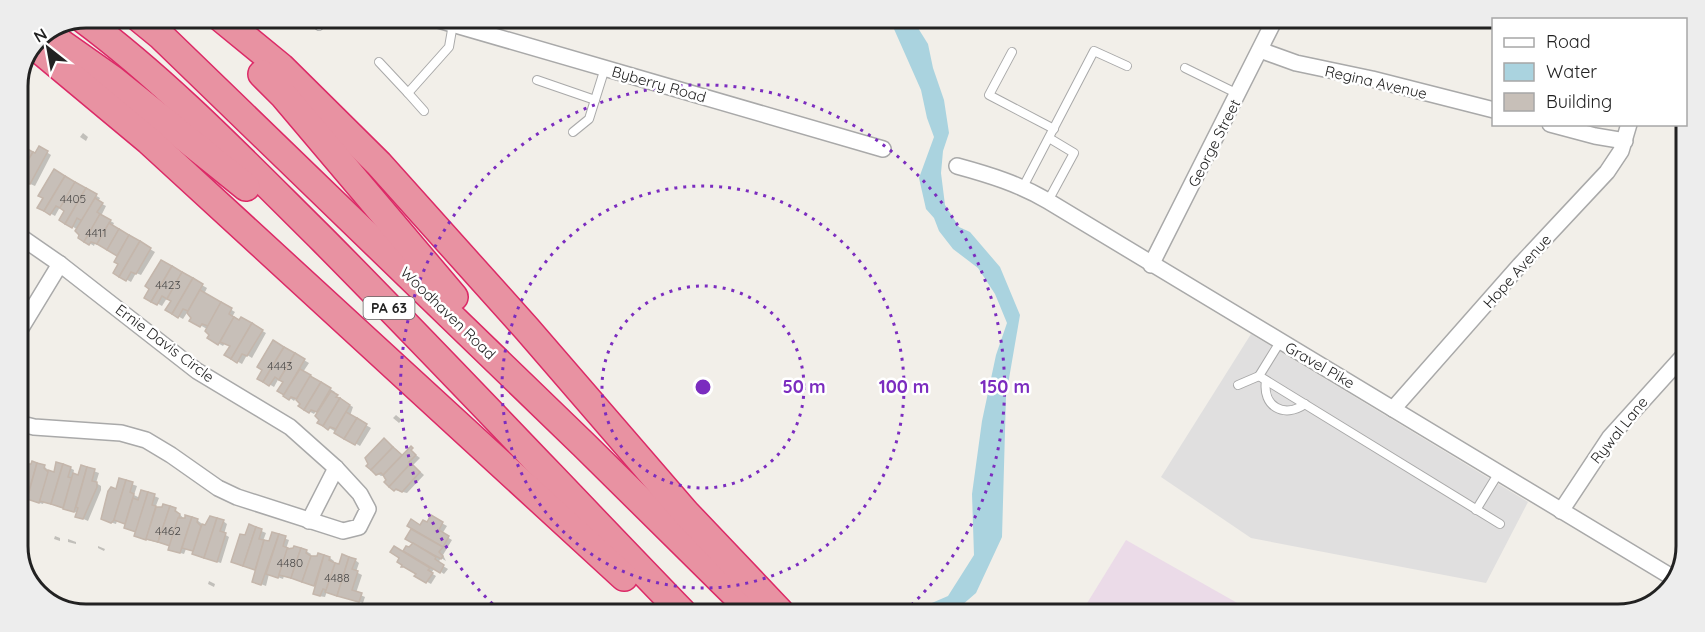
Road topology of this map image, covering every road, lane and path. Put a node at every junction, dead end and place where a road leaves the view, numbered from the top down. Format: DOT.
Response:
graph roads {
  1 [pos="94,28"];
  2 [pos="151,28"];
  3 [pos="218,28"];
  4 [pos="232,28"];
  5 [pos="461,28"];
  6 [pos="476,28"];
  7 [pos="1271,28"];
  8 [pos="54,38"];
  9 [pos="1260,50"];
  10 [pos="41,51"];
  11 [pos="1012,52"];
  12 [pos="379,62"];
  13 [pos="1127,66"];
  14 [pos="605,68"];
  15 [pos="1185,68"];
  16 [pos="537,81"];
  17 [pos="408,93"];
  18 [pos="1238,94"];
  19 [pos="595,100"];
  20 [pos="1492,109"];
  21 [pos="424,111"];
  22 [pos="1558,126"];
  23 [pos="1629,126"];
  24 [pos="1054,129"];
  25 [pos="573,132"];
  26 [pos="1049,138"];
  27 [pos="1625,141"];
  28 [pos="883,149"];
  29 [pos="957,166"];
  30 [pos="1023,187"];
  31 [pos="1048,201"];
  32 [pos="28,242"];
  33 [pos="60,264"];
  34 [pos="1152,265"];
  35 [pos="373,291"];
  36 [pos="28,316"];
  37 [pos="1280,342"];
  38 [pos="1676,364"];
  39 [pos="1262,379"];
  40 [pos="1238,386"];
  41 [pos="1305,404"];
  42 [pos="1393,409"];
  43 [pos="29,425"];
  44 [pos="584,445"];
  45 [pos="336,468"];
  46 [pos="1498,474"];
  47 [pos="1476,510"];
  48 [pos="1561,511"];
  49 [pos="309,521"];
  50 [pos="1500,524"];
  51 [pos="1669,575"];
  52 [pos="651,604"];
  53 [pos="674,604"];
  54 [pos="745,604"];
  55 [pos="772,604"];
  1 -- 35 [label="highway, PA 63"];
  2 -- 44 [label="highway, Woodhaven Road / PA 63"];
  3 -- 44 [label="highway"];
  4 -- 55 [label="highway"];
  5 -- 17 [label="lane"];
  6 -- 14 [label="street, Byberry Road"];
  7 -- 9 [label="street, George Street"];
  8 -- 35 [label="highway"];
  9 -- 18 [label="street, George Street"];
  9 -- 20 [label="street, Regina Avenue"];
  10 -- 52 [label="highway"];
  11 -- 24 [label="lane"];
  12 -- 17 [label="lane"];
  13 -- 24 [label="lane"];
  14 -- 19 [label="lane"];
  14 -- 28 [label="street, Byberry Road"];
  15 -- 18 [label="lane"];
  16 -- 19 [label="lane"];
  17 -- 21 [label="lane"];
  18 -- 34 [label="street, George Street"];
  19 -- 25 [label="lane"];
  22 -- 27 [label="street"];
  23 -- 27 [label="street, Hope Avenue"];
  24 -- 26 [label="lane"];
  26 -- 30 [label="lane"];
  26 -- 31 [label="lane"];
  27 -- 42 [label="street, Hope Avenue"];
  29 -- 30 [label="street, Gravel Pike"];
  30 -- 31 [label="street, Gravel Pike"];
  31 -- 34 [label="street, Gravel Pike"];
  32 -- 33 [label="street, Ernie Davis Circle"];
  33 -- 36 [label="street"];
  33 -- 45 [label="street, Ernie Davis Circle"];
  34 -- 37 [label="street, Gravel Pike"];
  35 -- 53 [label="highway, PA 63"];
  37 -- 39 [label="lane"];
  37 -- 42 [label="street, Gravel Pike"];
  38 -- 48 [label="street, Rywal Lane"];
  39 -- 40 [label="lane"];
  39 -- 41 [label="lane"];
  39 -- 41 [label="lane"];
  41 -- 47 [label="lane"];
  42 -- 46 [label="street, Gravel Pike"];
  43 -- 49 [label="street, Ernie Davis Circle"];
  44 -- 54 [label="highway, Woodhaven Road / PA 63"];
  45 -- 49 [label="street"];
  45 -- 49 [label="street, Ernie Davis Circle"];
  46 -- 47 [label="lane"];
  46 -- 48 [label="street, Gravel Pike"];
  47 -- 50 [label="lane"];
  48 -- 51 [label="street, Gravel Pike"];
}
